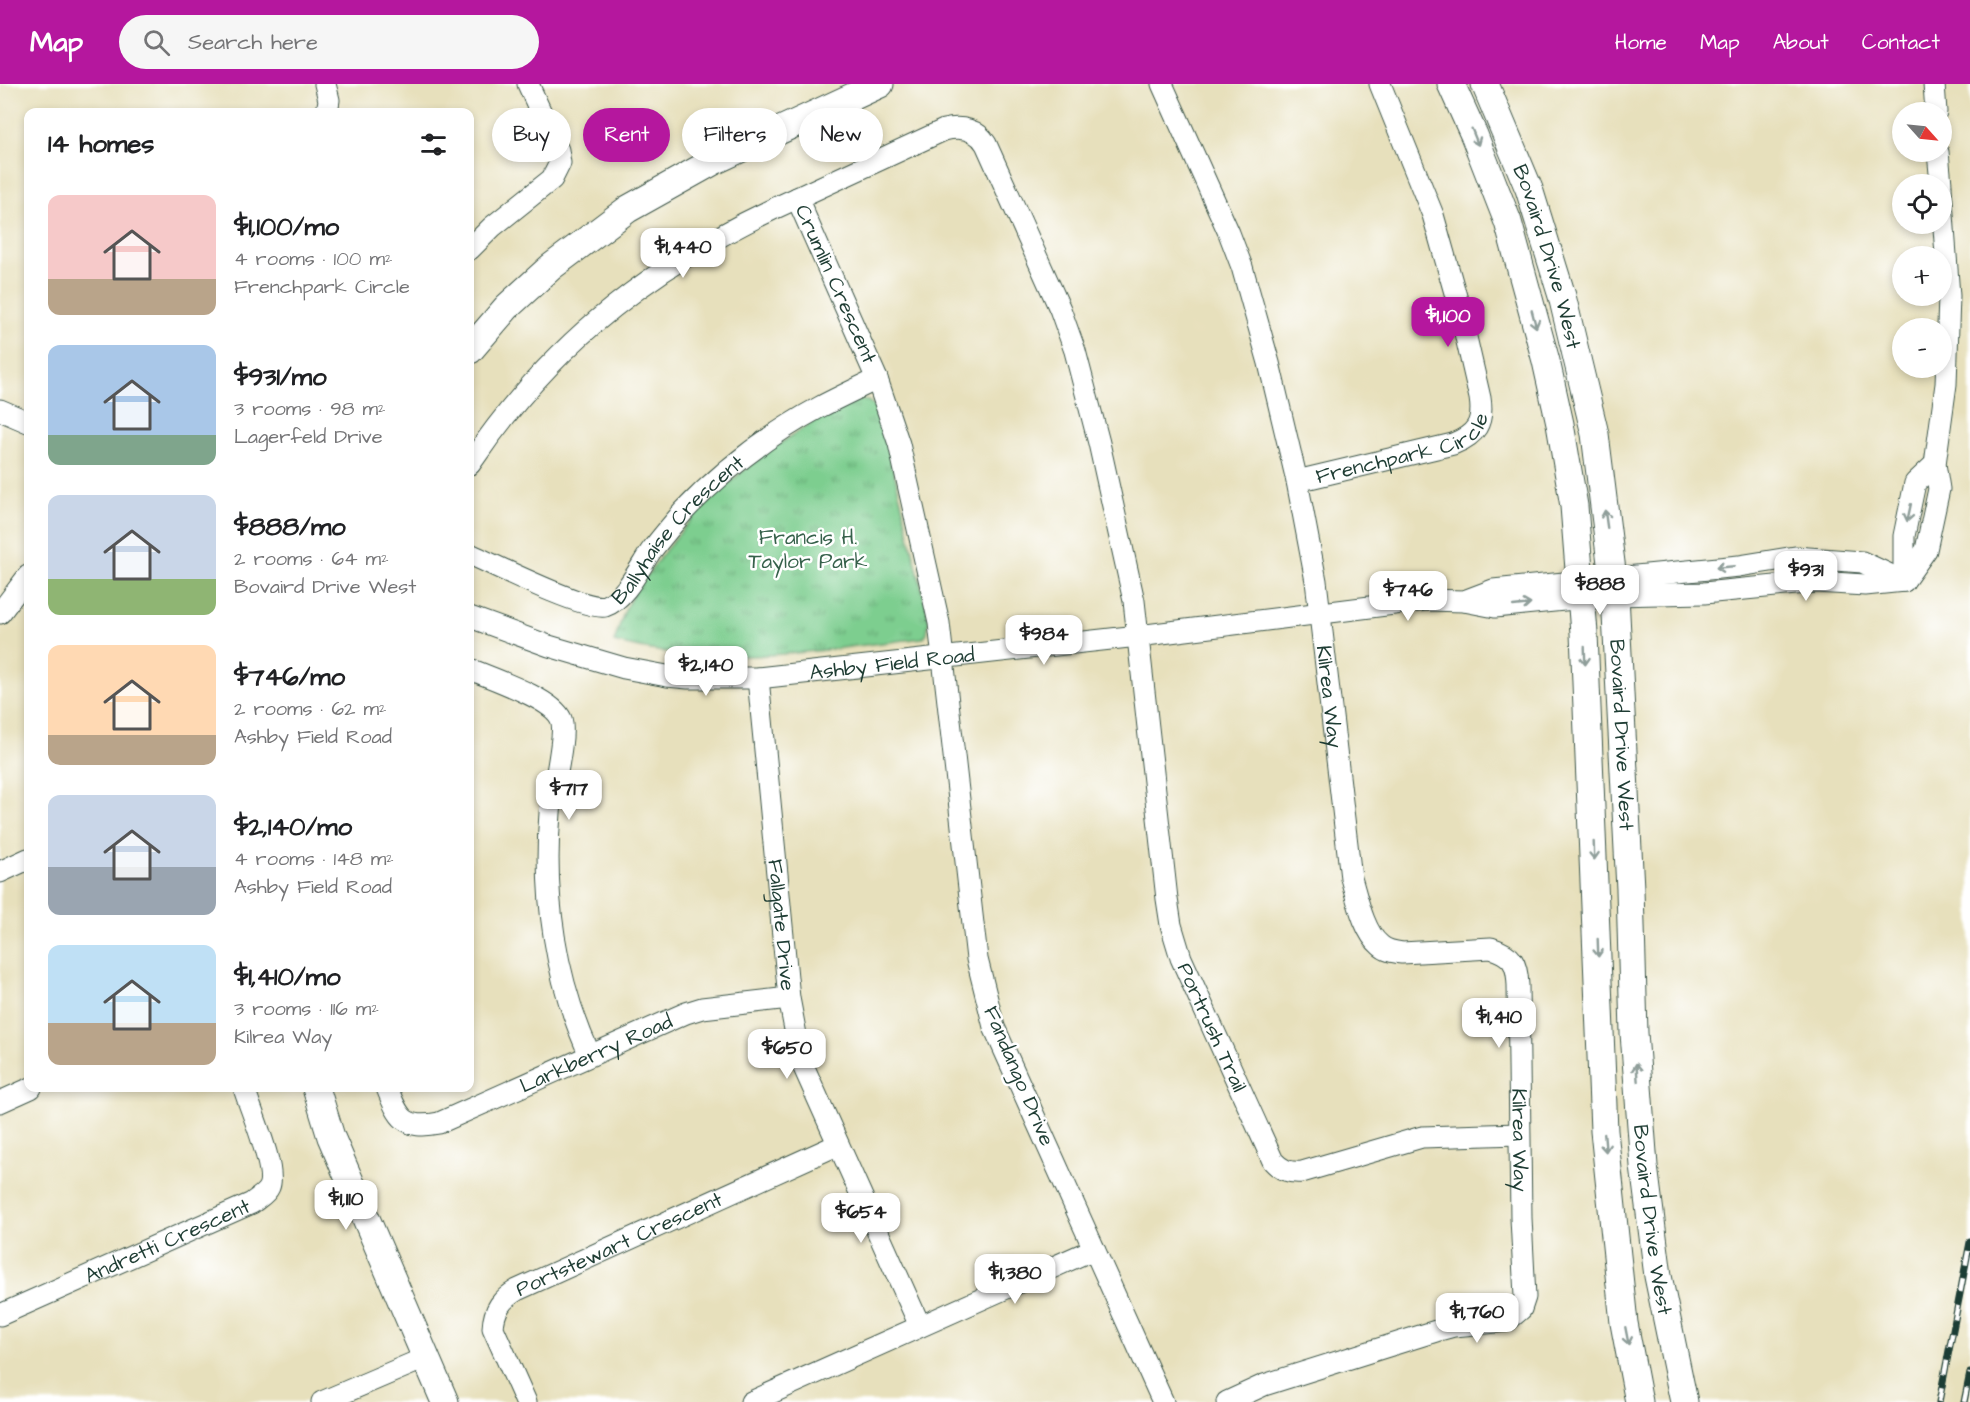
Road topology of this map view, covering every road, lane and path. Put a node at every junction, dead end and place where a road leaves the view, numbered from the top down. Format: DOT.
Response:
graph roads {
  1 [pos="325,84"];
  2 [pos="528,84"];
  3 [pos="880,84"];
  4 [pos="1162,84"];
  5 [pos="1380,84"];
  6 [pos="1451,84"];
  7 [pos="1485,84"];
  8 [pos="1934,84"];
  9 [pos="1935,102"];
  10 [pos="328,108"];
  11 [pos="796,198"];
  12 [pos="1944,234"];
  13 [pos="474,245"];
  14 [pos="474,345"];
  15 [pos="877,379"];
  16 [pos="0,410"];
  17 [pos="24,420"];
  18 [pos="474,458"];
  19 [pos="1297,481"];
  20 [pos="474,556"];
  21 [pos="24,581"];
  22 [pos="1614,586"];
  23 [pos="1581,590"];
  24 [pos="1321,612"];
  25 [pos="0,613"];
  26 [pos="474,618"];
  27 [pos="1138,636"];
  28 [pos="945,657"];
  29 [pos="474,671"];
  30 [pos="758,678"];
  31 [pos="24,861"];
  32 [pos="0,872"];
  33 [pos="789,998"];
  34 [pos="590,1055"];
  35 [pos="24,1092"];
  36 [pos="245,1092"];
  37 [pos="317,1092"];
  38 [pos="389,1092"];
  39 [pos="0,1102"];
  40 [pos="1519,1134"];
  41 [pos="837,1145"];
  42 [pos="1094,1249"];
  43 [pos="0,1315"];
  44 [pos="920,1326"];
  45 [pos="425,1358"];
  46 [pos="322,1402"];
  47 [pos="445,1402"];
  48 [pos="525,1402"];
  49 [pos="751,1402"];
  50 [pos="1163,1402"];
  51 [pos="1227,1402"];
  52 [pos="1639,1402"];
  53 [pos="1684,1402"];
  1 -- 10 [label="street"];
  2 -- 13 [label="street"];
  3 -- 14 [label="main road"];
  4 -- 19 [label="street, Frenchpark Circle"];
  5 -- 19 [label="street, Frenchpark Circle"];
  6 -- 23 [label="main road, Bovaird Drive West, one-way"];
  22 -- 7 [label="main road, Bovaird Drive West, one-way"];
  8 -- 9 [label="street"];
  11 -- 15 [label="street, Crumlin Crescent"];
  11 -- 18 [label="street"];
  11 -- 27 [label="street, Crumlin Crescent"];
  12 -- 22 [label="street, Ashby Field Road"];
  15 -- 20 [label="street, Ballyhaise Crescent"];
  15 -- 28 [label="street, Crumlin Crescent"];
  16 -- 17 [label="street"];
  19 -- 24 [label="street, Frenchpark Circle"];
  21 -- 25 [label="street"];
  22 -- 23 [label="street, Ashby Field Road"];
  53 -- 22 [label="main road, Bovaird Drive West, one-way"];
  23 -- 24 [label="street, Ashby Field Road"];
  23 -- 52 [label="main road, Bovaird Drive West, one-way"];
  24 -- 27 [label="street, Ashby Field Road"];
  24 -- 40 [label="street, Kilrea Way"];
  26 -- 30 [label="street, Ashby Field Road"];
  27 -- 28 [label="street, Ashby Field Road"];
  27 -- 40 [label="street, Portrush Trail"];
  28 -- 30 [label="street, Ashby Field Road"];
  28 -- 42 [label="street, Fandango Drive"];
  29 -- 34 [label="street"];
  30 -- 33 [label="street, Fallgate Drive"];
  31 -- 32 [label="street"];
  33 -- 34 [label="street, Larkberry Road"];
  33 -- 41 [label="street, Fallgate Drive"];
  34 -- 38 [label="street, Larkberry Road"];
  35 -- 39 [label="street"];
  36 -- 43 [label="street, Andretti Crescent"];
  37 -- 45 [label="main road"];
  40 -- 51 [label="street, Kilrea Way"];
  41 -- 44 [label="street, Fallgate Drive"];
  41 -- 48 [label="street, Portstewart Crescent"];
  42 -- 44 [label="street"];
  42 -- 50 [label="street, Fandango Drive"];
  44 -- 49 [label="street"];
  45 -- 46 [label="street"];
  45 -- 47 [label="main road"];
}
